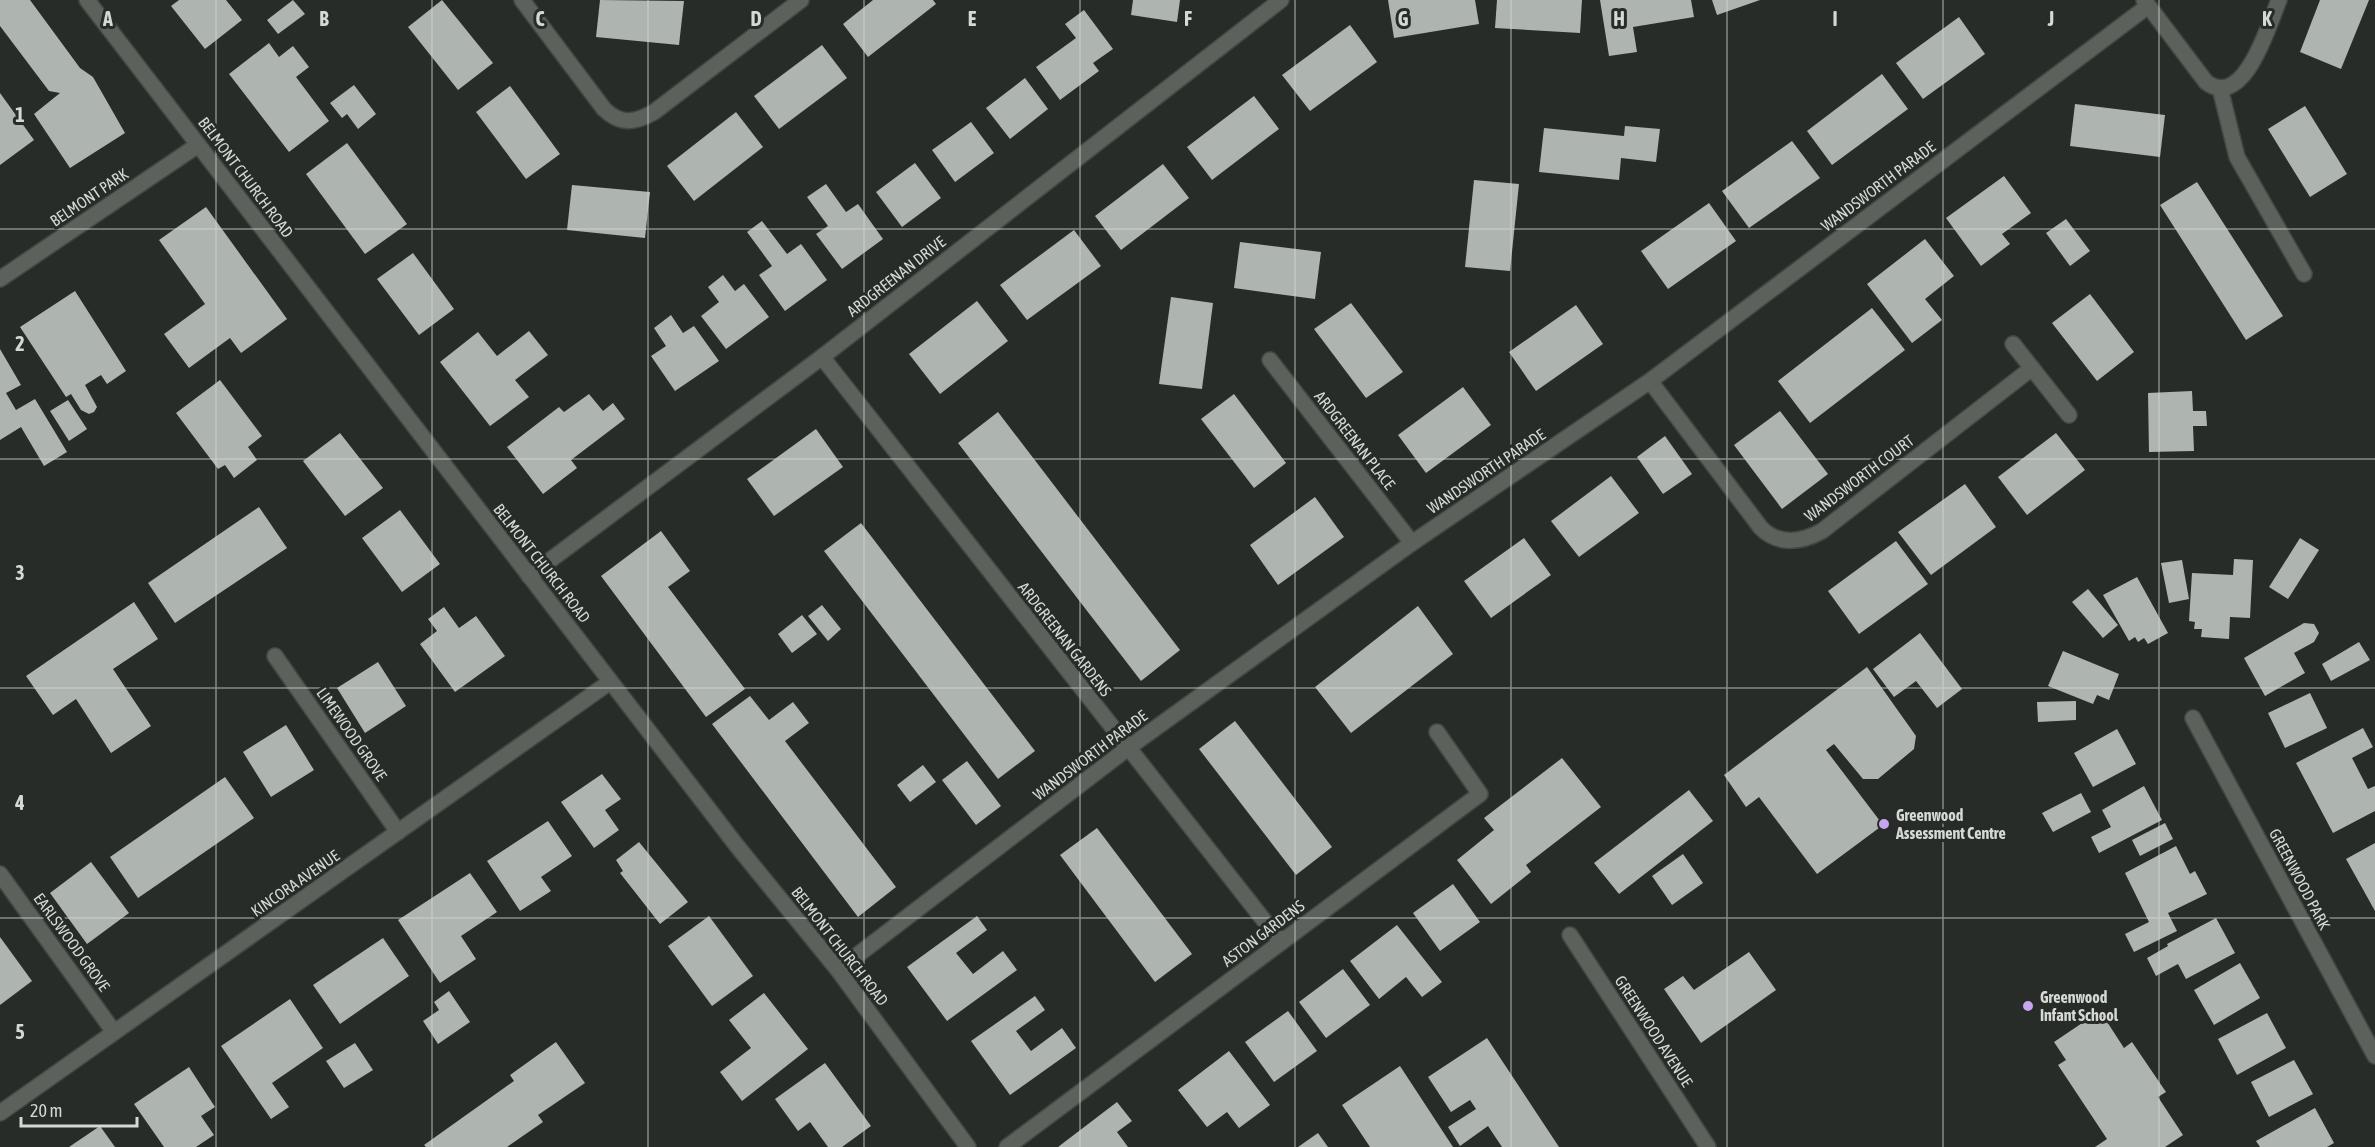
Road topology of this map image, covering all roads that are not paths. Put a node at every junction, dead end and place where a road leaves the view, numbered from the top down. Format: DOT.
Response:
graph roads {
  1 [pos="87,0"];
  2 [pos="522,0"];
  3 [pos="801,0"];
  4 [pos="1281,0"];
  5 [pos="2279,0"];
  6 [pos="2146,3"];
  7 [pos="2220,88"];
  8 [pos="198,145"];
  9 [pos="2304,274"];
  10 [pos="0,279"];
  11 [pos="2013,344"];
  12 [pos="822,357"];
  13 [pos="1270,360"];
  14 [pos="2032,368"];
  15 [pos="1650,381"];
  16 [pos="2069,415"];
  17 [pos="1412,543"];
  18 [pos="529,576"];
  19 [pos="275,656"];
  20 [pos="610,682"];
  21 [pos="2193,718"];
  22 [pos="1437,732"];
  23 [pos="1128,748"];
  24 [pos="398,832"];
  25 [pos="0,873"];
  26 [pos="1570,935"];
  27 [pos="1281,942"];
  28 [pos="838,970"];
  29 [pos="114,1032"];
  30 [pos="2375,1056"];
  31 [pos="0,1113"];
  32 [pos="968,1147"];
  33 [pos="1006,1147"];
  34 [pos="1708,1147"];
  1 -- 8 [label="street, BELMONT CHURCH ROAD"];
  2 -- 3 [label="street"];
  4 -- 12 [label="street, ARDGREENAN DRIVE"];
  5 -- 7 [label="street"];
  6 -- 7 [label="street"];
  6 -- 15 [label="street, WANDSWORTH PARADE"];
  7 -- 9 [label="street"];
  8 -- 10 [label="street, BELMONT PARK"];
  8 -- 18 [label="street, BELMONT CHURCH ROAD"];
  11 -- 14 [label="street"];
  12 -- 18 [label="street, ARDGREENAN DRIVE"];
  12 -- 23 [label="street, ARDGREENAN GARDENS"];
  13 -- 17 [label="street, ARDGREENAN PLACE"];
  14 -- 15 [label="street, WANDSWORTH COURT"];
  14 -- 16 [label="street"];
  15 -- 17 [label="street, WANDSWORTH PARADE"];
  17 -- 23 [label="street, WANDSWORTH PARADE"];
  18 -- 20 [label="street, BELMONT CHURCH ROAD"];
  19 -- 24 [label="street, LIMEWOOD GROVE"];
  20 -- 24 [label="street, KINCORA AVENUE"];
  20 -- 28 [label="street, BELMONT CHURCH ROAD"];
  21 -- 30 [label="street, GREENWOOD PARK"];
  22 -- 27 [label="street, ASTON GARDENS"];
  23 -- 27 [label="street, ARDGREENAN GARDENS"];
  23 -- 28 [label="street, WANDSWORTH PARADE"];
  24 -- 29 [label="street, KINCORA AVENUE"];
  25 -- 29 [label="street, EARLSWOOD GROVE"];
  26 -- 34 [label="street, GREENWOOD AVENUE"];
  27 -- 33 [label="street, ASTON GARDENS"];
  28 -- 32 [label="street, BELMONT CHURCH ROAD"];
  29 -- 31 [label="street, KINCORA AVENUE"];
}
